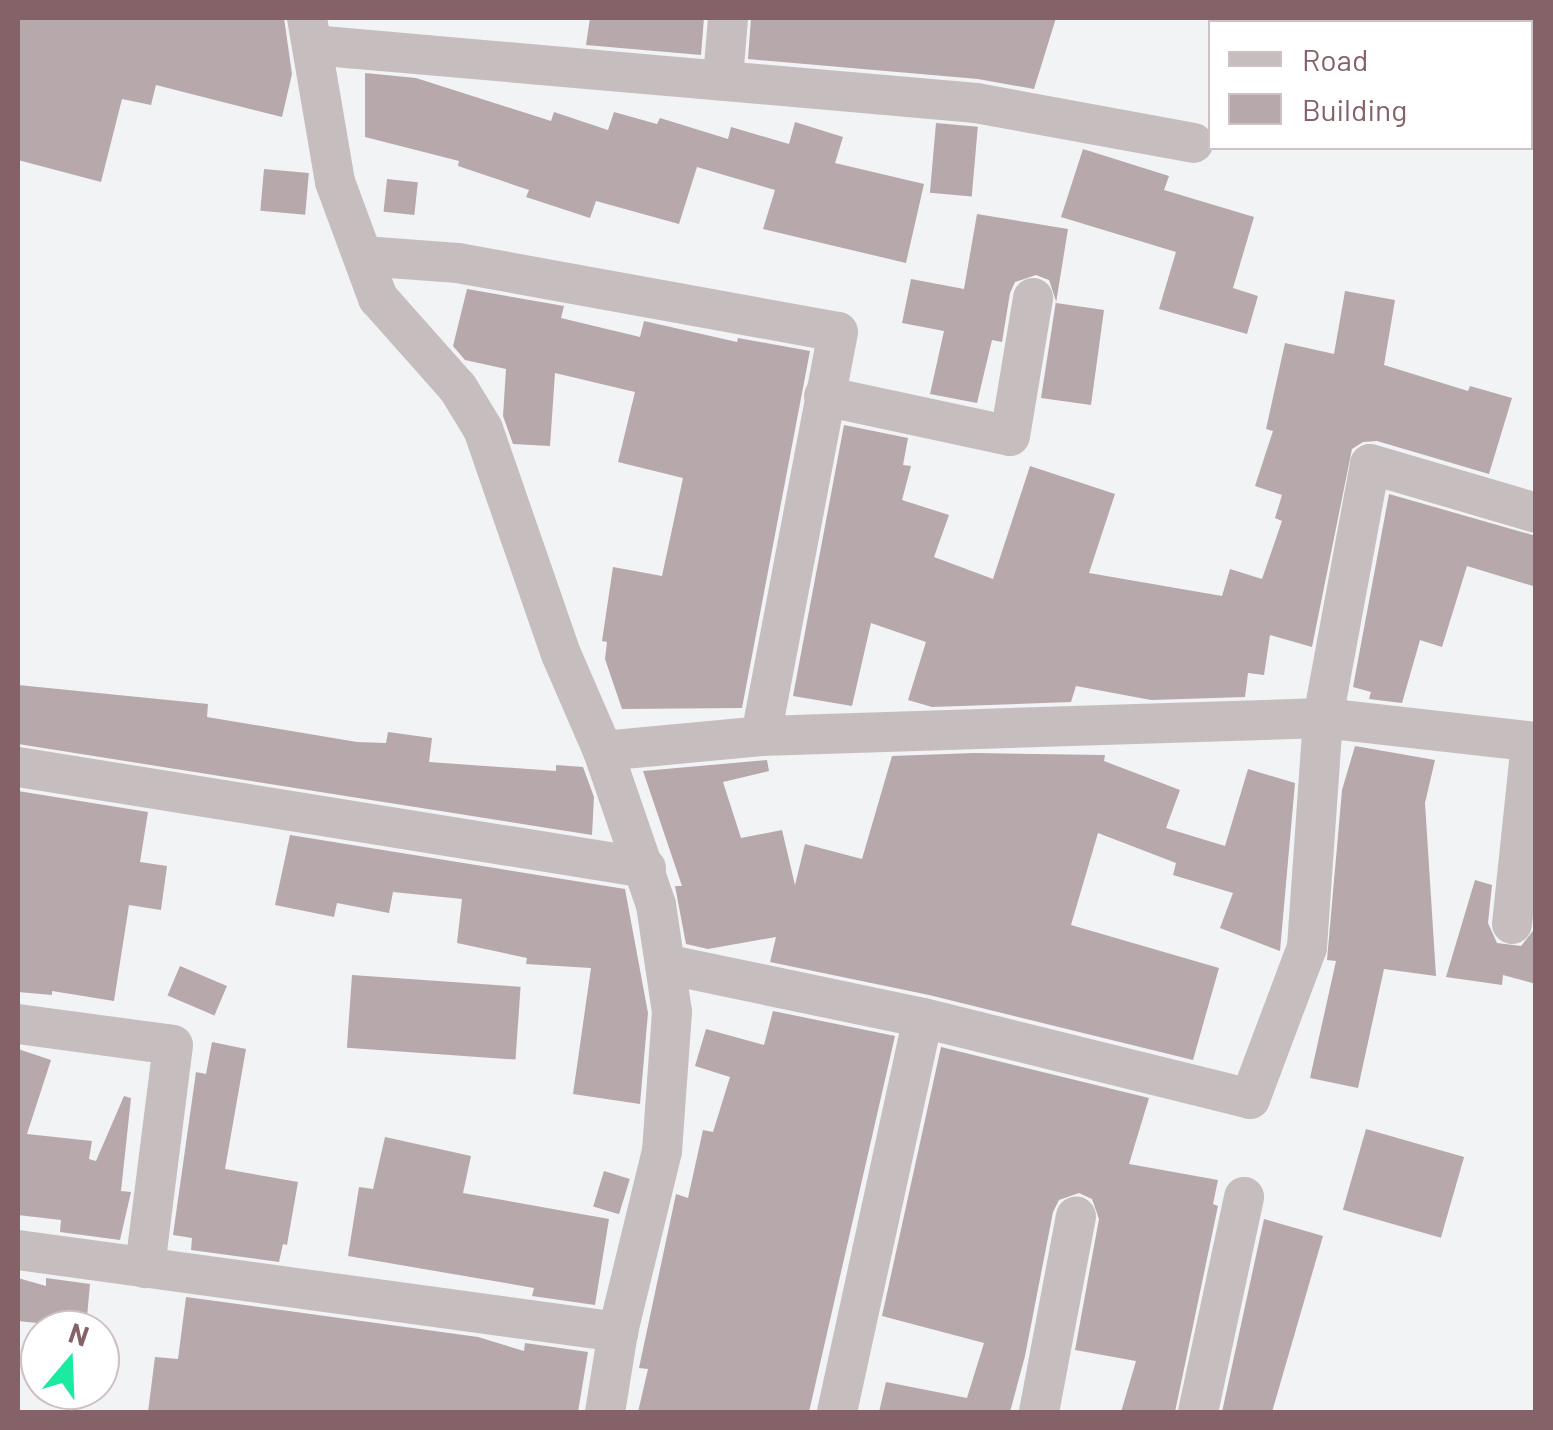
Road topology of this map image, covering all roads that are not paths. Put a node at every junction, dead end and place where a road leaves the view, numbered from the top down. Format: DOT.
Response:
graph roads {
  1 [pos="728,18"];
  2 [pos="310,32"];
  3 [pos="723,78"];
  4 [pos="1193,142"];
  5 [pos="363,256"];
  6 [pos="1033,298"];
  7 [pos="824,396"];
  8 [pos="1536,513"];
  9 [pos="1323,718"];
  10 [pos="761,736"];
  11 [pos="1533,742"];
  12 [pos="603,750"];
  13 [pos="18,767"];
  14 [pos="646,868"];
  15 [pos="1512,924"];
  16 [pos="665,964"];
  17 [pos="923,1018"];
  18 [pos="18,1024"];
  19 [pos="1244,1197"];
  20 [pos="1076,1216"];
  21 [pos="18,1250"];
  22 [pos="145,1268"];
  23 [pos="618,1332"];
  24 [pos="605,1412"];
  25 [pos="837,1412"];
  26 [pos="1039,1412"];
  27 [pos="1198,1412"];
  1 -- 3 [label="street"];
  2 -- 3 [label="street"];
  2 -- 5 [label="street"];
  3 -- 4 [label="street"];
  5 -- 7 [label="street"];
  5 -- 12 [label="street"];
  6 -- 7 [label="street"];
  7 -- 10 [label="street"];
  8 -- 9 [label="street"];
  9 -- 10 [label="street"];
  9 -- 11 [label="street"];
  9 -- 17 [label="street"];
  10 -- 12 [label="street"];
  11 -- 15 [label="street"];
  12 -- 14 [label="street"];
  13 -- 14 [label="street"];
  14 -- 16 [label="street"];
  16 -- 17 [label="street"];
  16 -- 23 [label="street"];
  17 -- 25 [label="street"];
  18 -- 22 [label="street"];
  19 -- 27 [label="street"];
  20 -- 26 [label="street"];
  21 -- 22 [label="street"];
  22 -- 23 [label="street"];
  23 -- 24 [label="street"];
}
